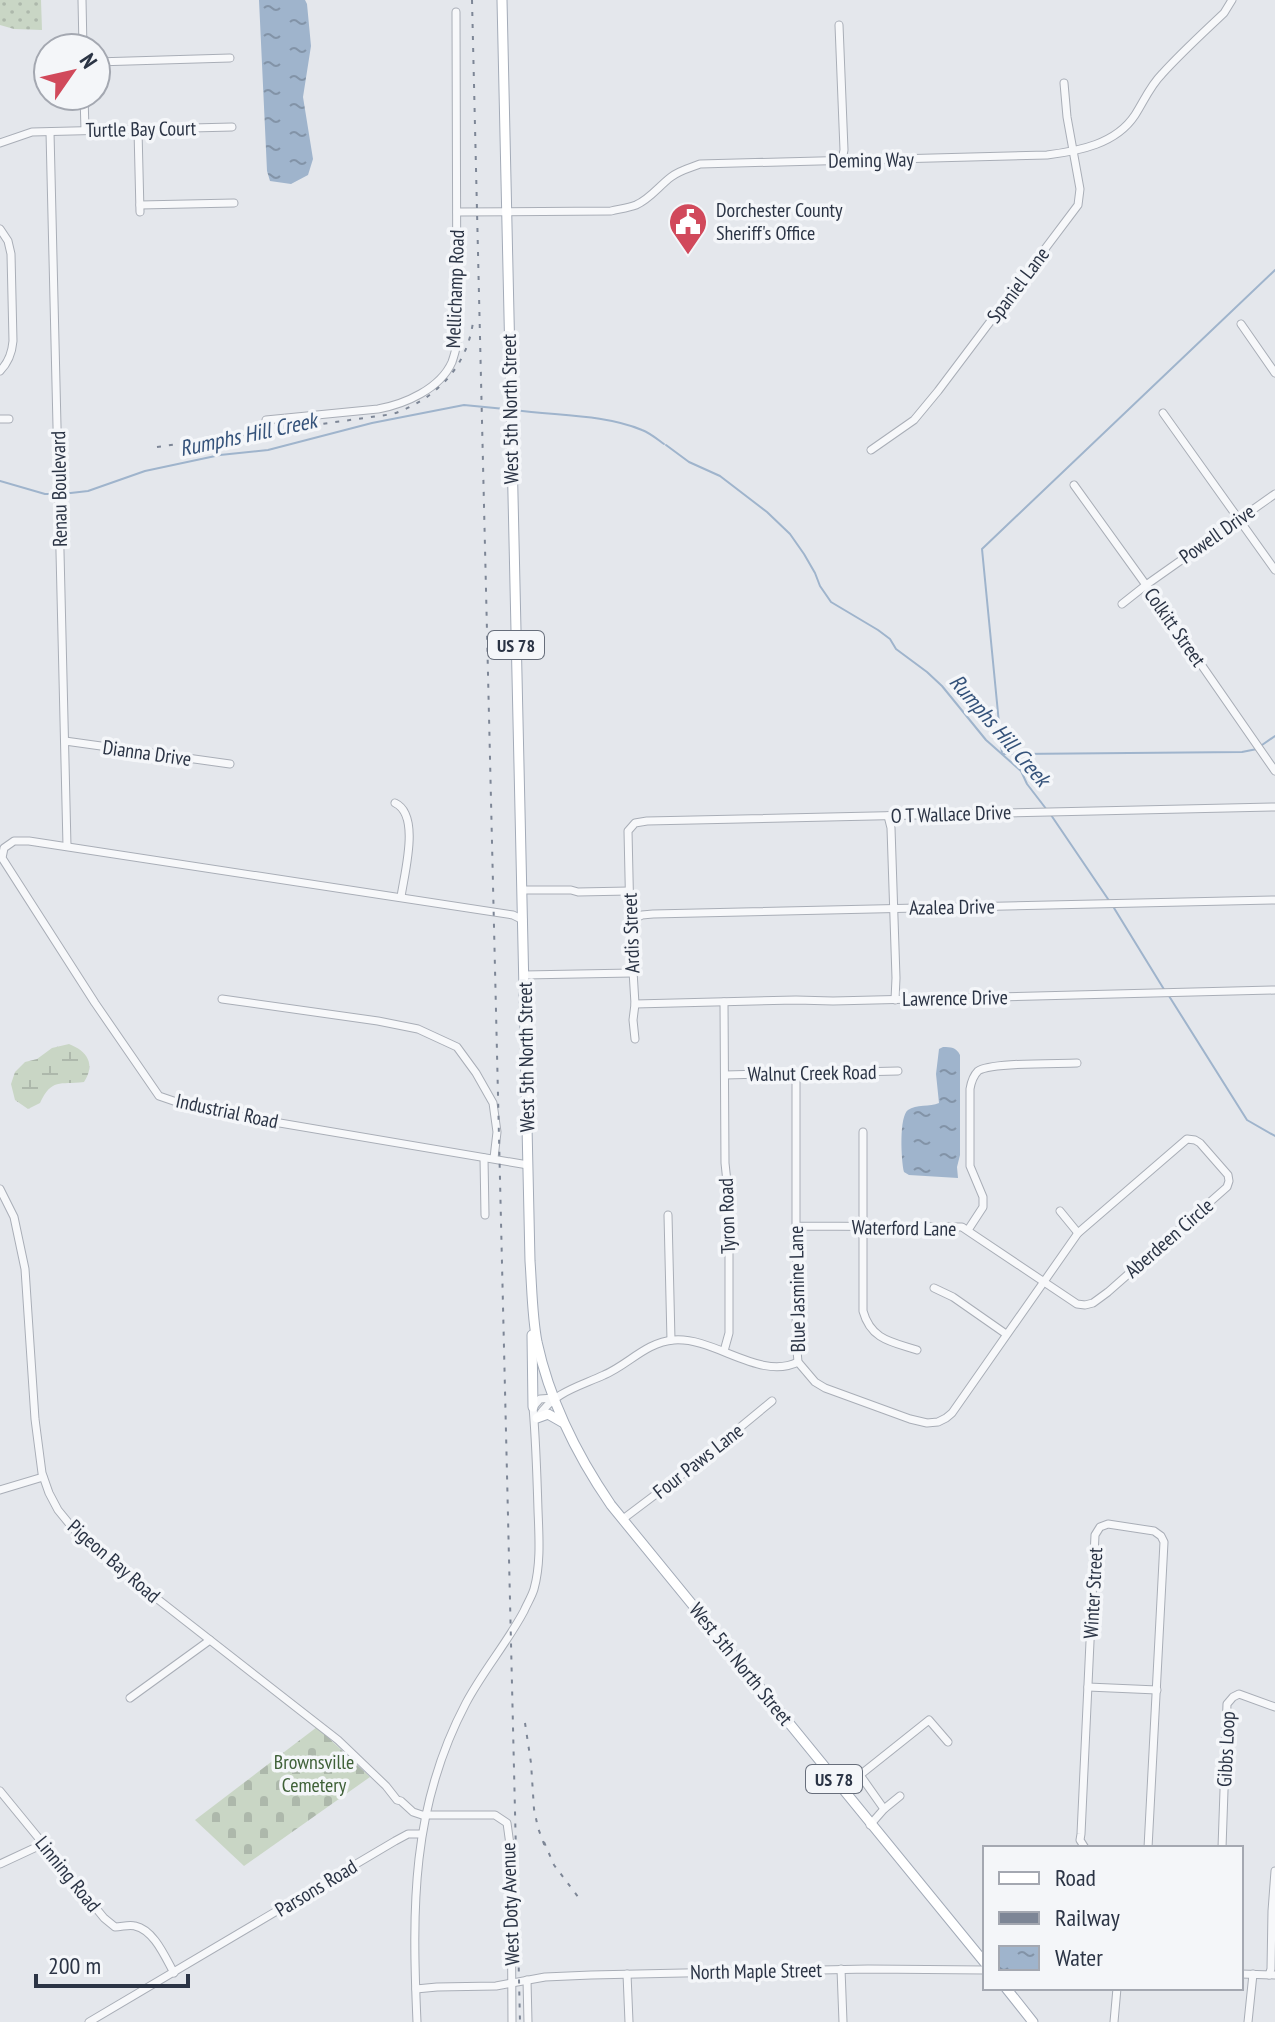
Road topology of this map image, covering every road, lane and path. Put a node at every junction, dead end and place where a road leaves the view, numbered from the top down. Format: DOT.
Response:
graph roads {
  1 [pos="82,0"];
  2 [pos="502,0"];
  3 [pos="1232,0"];
  4 [pos="456,12"];
  5 [pos="839,25"];
  6 [pos="83,32"];
  7 [pos="230,58"];
  8 [pos="112,62"];
  9 [pos="1064,83"];
  10 [pos="84,112"];
  11 [pos="232,127"];
  12 [pos="85,130"];
  13 [pos="138,130"];
  14 [pos="0,132"];
  15 [pos="50,132"];
  16 [pos="2,143"];
  17 [pos="1072,152"];
  18 [pos="842,160"];
  19 [pos="234,203"];
  20 [pos="457,212"];
  21 [pos="506,212"];
  22 [pos="0,229"];
  23 [pos="1241,324"];
  24 [pos="0,371"];
  25 [pos="1275,373"];
  26 [pos="1163,413"];
  27 [pos="0,419"];
  28 [pos="9,419"];
  29 [pos="266,420"];
  30 [pos="871,450"];
  31 [pos="1074,485"];
  32 [pos="1275,494"];
  33 [pos="1239,519"];
  34 [pos="1275,570"];
  35 [pos="1146,585"];
  36 [pos="1122,604"];
  37 [pos="65,741"];
  38 [pos="230,764"];
  39 [pos="1275,771"];
  40 [pos="395,803"];
  41 [pos="1275,807"];
  42 [pos="888,816"];
  43 [pos="630,828"];
  44 [pos="67,846"];
  45 [pos="1,858"];
  46 [pos="522,890"];
  47 [pos="629,891"];
  48 [pos="401,897"];
  49 [pos="1275,900"];
  50 [pos="893,909"];
  51 [pos="523,920"];
  52 [pos="630,921"];
  53 [pos="632,973"];
  54 [pos="524,975"];
  55 [pos="1275,990"];
  56 [pos="222,999"];
  57 [pos="895,1000"];
  58 [pos="724,1002"];
  59 [pos="635,1004"];
  60 [pos="635,1039"];
  61 [pos="1077,1063"];
  62 [pos="898,1071"];
  63 [pos="796,1075"];
  64 [pos="725,1078"];
  65 [pos="863,1132"];
  66 [pos="484,1158"];
  67 [pos="494,1158"];
  68 [pos="528,1165"];
  69 [pos="0,1189"];
  70 [pos="1060,1211"];
  71 [pos="485,1215"];
  72 [pos="668,1215"];
  73 [pos="796,1226"];
  74 [pos="864,1227"];
  75 [pos="968,1230"];
  76 [pos="1078,1233"];
  77 [pos="1043,1282"];
  78 [pos="934,1288"];
  79 [pos="535,1328"];
  80 [pos="1006,1334"];
  81 [pos="671,1340"];
  82 [pos="917,1350"];
  83 [pos="724,1351"];
  84 [pos="798,1362"];
  85 [pos="554,1398"];
  86 [pos="772,1401"];
  87 [pos="533,1407"];
  88 [pos="537,1418"];
  89 [pos="562,1422"];
  90 [pos="535,1435"];
  91 [pos="43,1477"];
  92 [pos="0,1490"];
  93 [pos="623,1519"];
  94 [pos="210,1640"];
  95 [pos="1088,1687"];
  96 [pos="1157,1690"];
  97 [pos="130,1698"];
  98 [pos="1275,1707"];
  99 [pos="948,1742"];
  100 [pos="0,1791"];
  101 [pos="900,1796"];
  102 [pos="884,1809"];
  103 [pos="425,1816"];
  104 [pos="870,1825"];
  105 [pos="421,1834"];
  106 [pos="43,1844"];
  107 [pos="1084,1846"];
  108 [pos="1148,1846"];
  109 [pos="1222,1846"];
  110 [pos="0,1864"];
  111 [pos="1275,1871"];
  112 [pos="983,1961"];
  113 [pos="841,1969"];
  114 [pos="983,1970"];
  115 [pos="174,1973"];
  116 [pos="627,1974"];
  117 [pos="1243,1974"];
  118 [pos="1253,1974"];
  119 [pos="1272,1975"];
  120 [pos="527,1980"];
  121 [pos="512,1983"];
  122 [pos="416,1989"];
  123 [pos="1008,1990"];
  124 [pos="1117,1990"];
  125 [pos="89,2022"];
  126 [pos="417,2022"];
  127 [pos="512,2022"];
  128 [pos="528,2022"];
  129 [pos="629,2022"];
  130 [pos="843,2022"];
  131 [pos="1033,2022"];
  132 [pos="1114,2022"];
  133 [pos="1248,2022"];
  1 -- 6 [label="street"];
  2 -- 21 [label="main road, West 5th North Street / US 78"];
  3 -- 17 [label="street, Deming Way"];
  4 -- 20 [label="street, Mellichamp Road"];
  5 -- 18 [label="street"];
  7 -- 8 [label="street"];
  9 -- 17 [label="street, Spaniel Lane"];
  10 -- 12 [label="street"];
  11 -- 13 [label="street, Turtle Bay Court"];
  12 -- 13 [label="street, Turtle Bay Court"];
  12 -- 15 [label="street, Turtle Bay Court"];
  13 -- 19 [label="street"];
  14 -- 16 [label="street"];
  15 -- 16 [label="street, Turtle Bay Court"];
  15 -- 37 [label="street, Renau Boulevard"];
  17 -- 18 [label="street, Deming Way"];
  17 -- 30 [label="street, Spaniel Lane"];
  18 -- 21 [label="street, Deming Way"];
  20 -- 21 [label="street, Deming Way"];
  20 -- 29 [label="street, Mellichamp Road"];
  21 -- 46 [label="main road, West 5th North Street / US 78"];
  22 -- 24 [label="street"];
  23 -- 25 [label="street"];
  26 -- 33 [label="street"];
  27 -- 28 [label="street"];
  31 -- 35 [label="street, Colkitt Street"];
  32 -- 33 [label="street, Powell Drive"];
  33 -- 34 [label="street"];
  33 -- 35 [label="street, Powell Drive"];
  35 -- 36 [label="street, Powell Drive"];
  35 -- 39 [label="street, Colkitt Street"];
  37 -- 38 [label="street, Dianna Drive"];
  37 -- 44 [label="street, Renau Boulevard"];
  40 -- 48 [label="street"];
  41 -- 42 [label="street, O T Wallace Drive"];
  42 -- 43 [label="street, O T Wallace Drive"];
  42 -- 50 [label="street"];
  43 -- 47 [label="street, Ardis Street"];
  44 -- 45 [label="street, Industrial Road"];
  44 -- 48 [label="street, Industrial Road"];
  45 -- 66 [label="street, Industrial Road"];
  46 -- 47 [label="street"];
  46 -- 51 [label="main road, West 5th North Street / US 78"];
  47 -- 52 [label="street, Ardis Street"];
  48 -- 51 [label="street, Industrial Road"];
  49 -- 50 [label="street, Azalea Drive"];
  50 -- 52 [label="street, Azalea Drive"];
  50 -- 57 [label="street"];
  51 -- 54 [label="main road, West 5th North Street / US 78"];
  52 -- 53 [label="street, Ardis Street"];
  53 -- 54 [label="street"];
  53 -- 59 [label="street, Ardis Street"];
  54 -- 68 [label="main road, West 5th North Street / US 78"];
  55 -- 57 [label="street, Lawrence Drive"];
  56 -- 67 [label="street"];
  57 -- 58 [label="street, Lawrence Drive"];
  58 -- 59 [label="street, Lawrence Drive"];
  58 -- 64 [label="street, Tyron Road"];
  59 -- 60 [label="street, Ardis Street"];
  61 -- 75 [label="street"];
  62 -- 63 [label="street, Walnut Creek Road"];
  63 -- 64 [label="street, Walnut Creek Road"];
  63 -- 73 [label="street, Blue Jasmine Lane"];
  64 -- 83 [label="street, Tyron Road"];
  65 -- 74 [label="street"];
  66 -- 67 [label="street, Industrial Road"];
  66 -- 71 [label="street"];
  67 -- 68 [label="street, Industrial Road"];
  68 -- 79 [label="main road, West 5th North Street / US 78"];
  69 -- 91 [label="street, Pigeon Bay Road"];
  70 -- 76 [label="street"];
  72 -- 81 [label="street"];
  73 -- 74 [label="street, Waterford Lane"];
  73 -- 84 [label="street, Blue Jasmine Lane"];
  74 -- 75 [label="street, Waterford Lane"];
  74 -- 82 [label="street"];
  75 -- 77 [label="street, Waterford Lane"];
  76 -- 77 [label="street, Aberdeen Circle"];
  76 -- 77 [label="street, Aberdeen Circle"];
  77 -- 80 [label="street, Blue Jasmine Lane"];
  78 -- 80 [label="street"];
  79 -- 85 [label="main road, West 5th North Street / US 78"];
  79 -- 87 [label="main road"];
  80 -- 84 [label="street, Blue Jasmine Lane"];
  81 -- 83 [label="street"];
  81 -- 85 [label="street"];
  83 -- 84 [label="street"];
  85 -- 87 [label="street"];
  85 -- 88 [label="street"];
  85 -- 89 [label="main road, West 5th North Street / US 78"];
  86 -- 93 [label="street, Four Paws Lane"];
  87 -- 90 [label="street"];
  88 -- 89 [label="main road"];
  88 -- 90 [label="street"];
  89 -- 93 [label="main road, West 5th North Street / US 78"];
  90 -- 103 [label="street"];
  91 -- 92 [label="street"];
  91 -- 94 [label="street, Pigeon Bay Road"];
  93 -- 104 [label="main road, West 5th North Street / US 78"];
  94 -- 97 [label="street"];
  94 -- 103 [label="street, Pigeon Bay Road"];
  95 -- 96 [label="street"];
  95 -- 96 [label="street, Winter Street"];
  95 -- 107 [label="street, Winter Street"];
  96 -- 108 [label="street, Winter Street"];
  98 -- 109 [label="street, Gibbs Loop"];
  99 -- 102 [label="street"];
  100 -- 106 [label="street, Linning Road"];
  101 -- 102 [label="street"];
  102 -- 104 [label="street"];
  103 -- 105 [label="street"];
  103 -- 121 [label="street, West Doty Avenue"];
  104 -- 112 [label="main road, West 5th North Street / US 78"];
  105 -- 115 [label="street, Parsons Road"];
  105 -- 122 [label="street"];
  106 -- 110 [label="street"];
  106 -- 115 [label="street, Linning Road"];
  111 -- 119 [label="street"];
  113 -- 114 [label="street, North Maple Street"];
  113 -- 116 [label="street, North Maple Street"];
  113 -- 130 [label="street"];
  115 -- 125 [label="street, Parsons Road"];
  116 -- 120 [label="street, North Maple Street"];
  116 -- 129 [label="street"];
  117 -- 118 [label="street"];
  118 -- 119 [label="street"];
  118 -- 133 [label="street"];
  120 -- 121 [label="street, North Maple Street"];
  120 -- 128 [label="street"];
  121 -- 122 [label="street, North Maple Street"];
  121 -- 127 [label="street, West Doty Avenue"];
  122 -- 126 [label="street"];
  123 -- 131 [label="main road"];
  124 -- 132 [label="street"];
}
